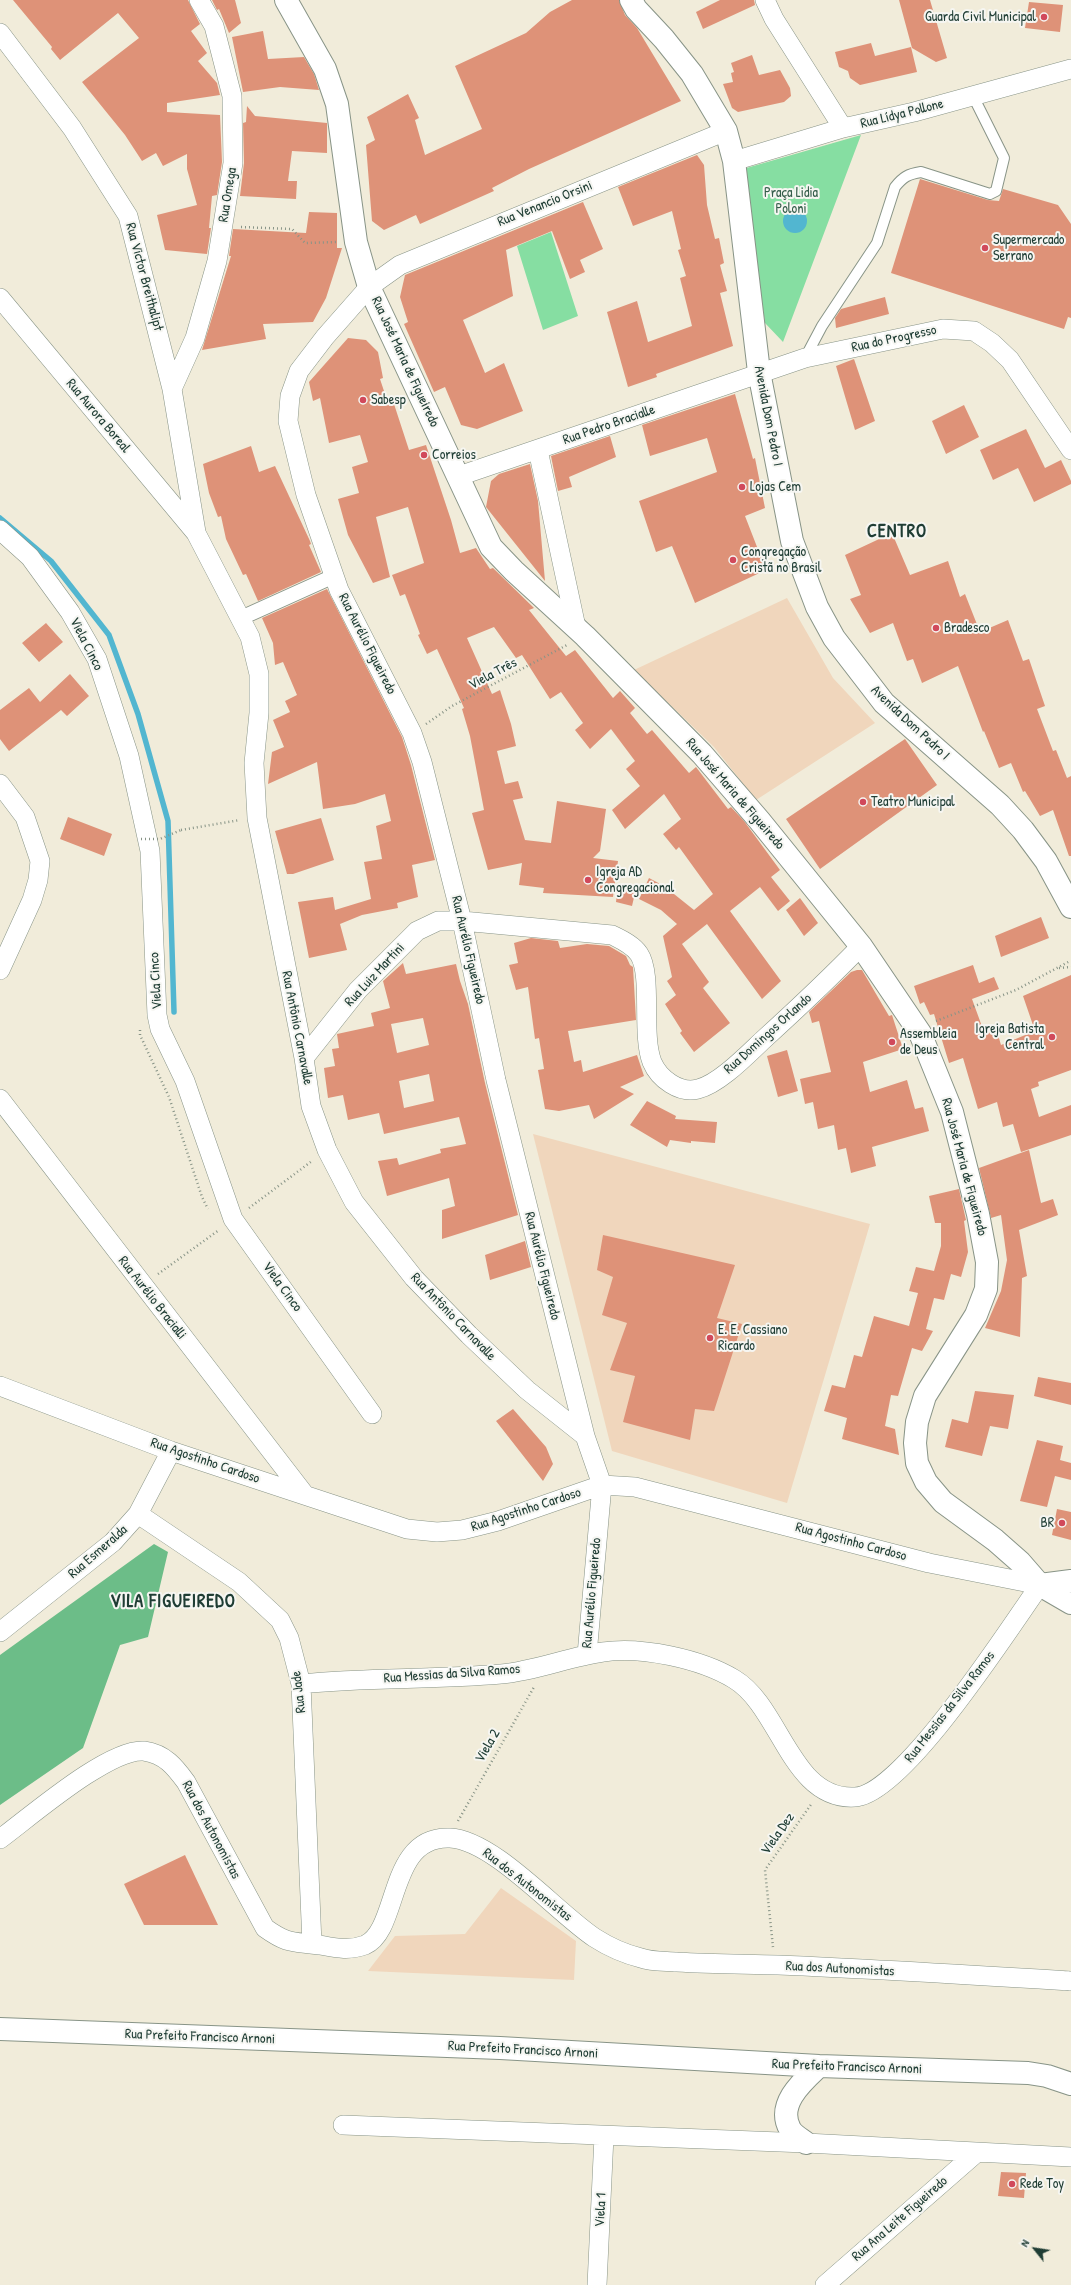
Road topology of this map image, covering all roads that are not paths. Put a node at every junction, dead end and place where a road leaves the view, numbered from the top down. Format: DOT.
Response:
graph roads {
  1 [pos="199,0"];
  2 [pos="286,0"];
  3 [pos="631,0"];
  4 [pos="765,0"];
  5 [pos="0,33"];
  6 [pos="1071,68"];
  7 [pos="972,96"];
  8 [pos="843,128"];
  9 [pos="726,130"];
  10 [pos="734,161"];
  11 [pos="369,287"];
  12 [pos="1,300"];
  13 [pos="805,358"];
  14 [pos="758,372"];
  15 [pos="172,389"];
  16 [pos="538,450"];
  17 [pos="1071,450"];
  18 [pos="459,476"];
  19 [pos="0,530"];
  20 [pos="196,533"];
  21 [pos="334,576"];
  22 [pos="241,618"];
  23 [pos="580,632"];
  24 [pos="0,784"];
  25 [pos="1071,907"];
  26 [pos="462,921"];
  27 [pos="861,946"];
  28 [pos="0,970"];
  29 [pos="304,1058"];
  30 [pos="0,1099"];
  31 [pos="0,1386"];
  32 [pos="372,1414"];
  33 [pos="585,1436"];
  34 [pos="171,1451"];
  35 [pos="602,1485"];
  36 [pos="305,1495"];
  37 [pos="138,1514"];
  38 [pos="1071,1581"];
  39 [pos="1040,1585"];
  40 [pos="1071,1603"];
  41 [pos="0,1632"];
  42 [pos="586,1656"];
  43 [pos="301,1684"];
  44 [pos="0,1839"];
  45 [pos="312,1944"];
  46 [pos="1071,1980"];
  47 [pos="0,2029"];
  48 [pos="819,2066"];
  49 [pos="1071,2068"];
  50 [pos="1047,2076"];
  51 [pos="1071,2084"];
  52 [pos="343,2125"];
  53 [pos="604,2136"];
  54 [pos="806,2143"];
  55 [pos="975,2154"];
  56 [pos="1071,2157"];
  57 [pos="597,2285"];
  58 [pos="825,2285"];
  1 -- 15 [label="street, Rua Omega"];
  2 -- 11 [label="main road, Rua José Maria de Figueiredo"];
  3 -- 9 [label="main road, Avenida Dom Pedro I"];
  4 -- 8 [label="street"];
  5 -- 15 [label="street, Rua Victor Breithalipt"];
  6 -- 7 [label="street, Rua Lídya Pollone"];
  7 -- 8 [label="street, Rua Lídya Pollone"];
  7 -- 13 [label="lane"];
  8 -- 10 [label="street, Rua Lídya Pollone"];
  9 -- 10 [label="main road, Avenida Dom Pedro I"];
  9 -- 11 [label="street, Rua Venancio Orsini"];
  10 -- 14 [label="main road, Avenida Dom Pedro I"];
  11 -- 18 [label="main road, Rua José Maria de Figueiredo"];
  11 -- 21 [label="street, Rua Aurélio Figueiredo"];
  12 -- 20 [label="street, Rua Aurora Boreal"];
  13 -- 14 [label="street, Rua do Progresso"];
  13 -- 17 [label="street, Rua do Progresso"];
  14 -- 16 [label="street, Rua Pedro Bracialle"];
  14 -- 25 [label="main road, Avenida Dom Pedro I"];
  15 -- 20 [label="street, Rua Victor Breithalipt"];
  16 -- 18 [label="street, Rua Pedro Bracialle"];
  16 -- 23 [label="street"];
  18 -- 23 [label="main road, Rua José Maria de Figueiredo"];
  19 -- 32 [label="street, Viela Cinco"];
  20 -- 22 [label="street, Rua Antônio Carnavalle"];
  21 -- 22 [label="street"];
  21 -- 26 [label="street, Rua Aurélio Figueiredo"];
  22 -- 29 [label="street, Rua Antônio Carnavalle"];
  23 -- 27 [label="main road, Rua José Maria de Figueiredo"];
  24 -- 28 [label="street"];
  26 -- 27 [label="street, Rua Domingos Orlando"];
  26 -- 29 [label="street, Rua Luiz Martini"];
  26 -- 33 [label="street, Rua Aurélio Figueiredo"];
  27 -- 39 [label="main road, Rua José Maria de Figueiredo"];
  29 -- 33 [label="street, Rua Antônio Carnavalle"];
  30 -- 36 [label="street, Rua Aurélio Bracialli"];
  31 -- 34 [label="street, Rua Agostinho Cardoso"];
  33 -- 35 [label="street, Rua Aurélio Figueiredo"];
  34 -- 36 [label="street, Rua Agostinho Cardoso"];
  34 -- 37 [label="street, Rua Esmeralda"];
  35 -- 36 [label="street, Rua Agostinho Cardoso"];
  35 -- 39 [label="street, Rua Agostinho Cardoso"];
  35 -- 42 [label="street, Rua Aurélio Figueiredo"];
  37 -- 41 [label="street, Rua Esmeralda"];
  37 -- 43 [label="street, Rua Jade"];
  38 -- 39 [label="main road"];
  39 -- 40 [label="main road, Rua José Maria de Figueiredo"];
  39 -- 42 [label="street, Rua Messias da Silva Ramos"];
  42 -- 43 [label="street, Rua Messias da Silva Ramos"];
  43 -- 45 [label="street, Rua Jade"];
  44 -- 45 [label="street, Rua dos Autonomistas"];
  45 -- 46 [label="street, Rua dos Autonomistas"];
  47 -- 48 [label="main road, Rua Prefeito Francisco Arnoni"];
  48 -- 50 [label="main road, Rua Prefeito Francisco Arnoni"];
  48 -- 54 [label="main road"];
  49 -- 50 [label="main road, Rua Prefeito Francisco Arnoni"];
  50 -- 51 [label="main road, Rua Prefeito Francisco Arnoni"];
  52 -- 53 [label="street"];
  53 -- 54 [label="street"];
  53 -- 57 [label="street, Viela 1"];
  54 -- 55 [label="street"];
  55 -- 56 [label="street"];
  55 -- 58 [label="street, Rua Ana Leite Figueiredo"];
}
